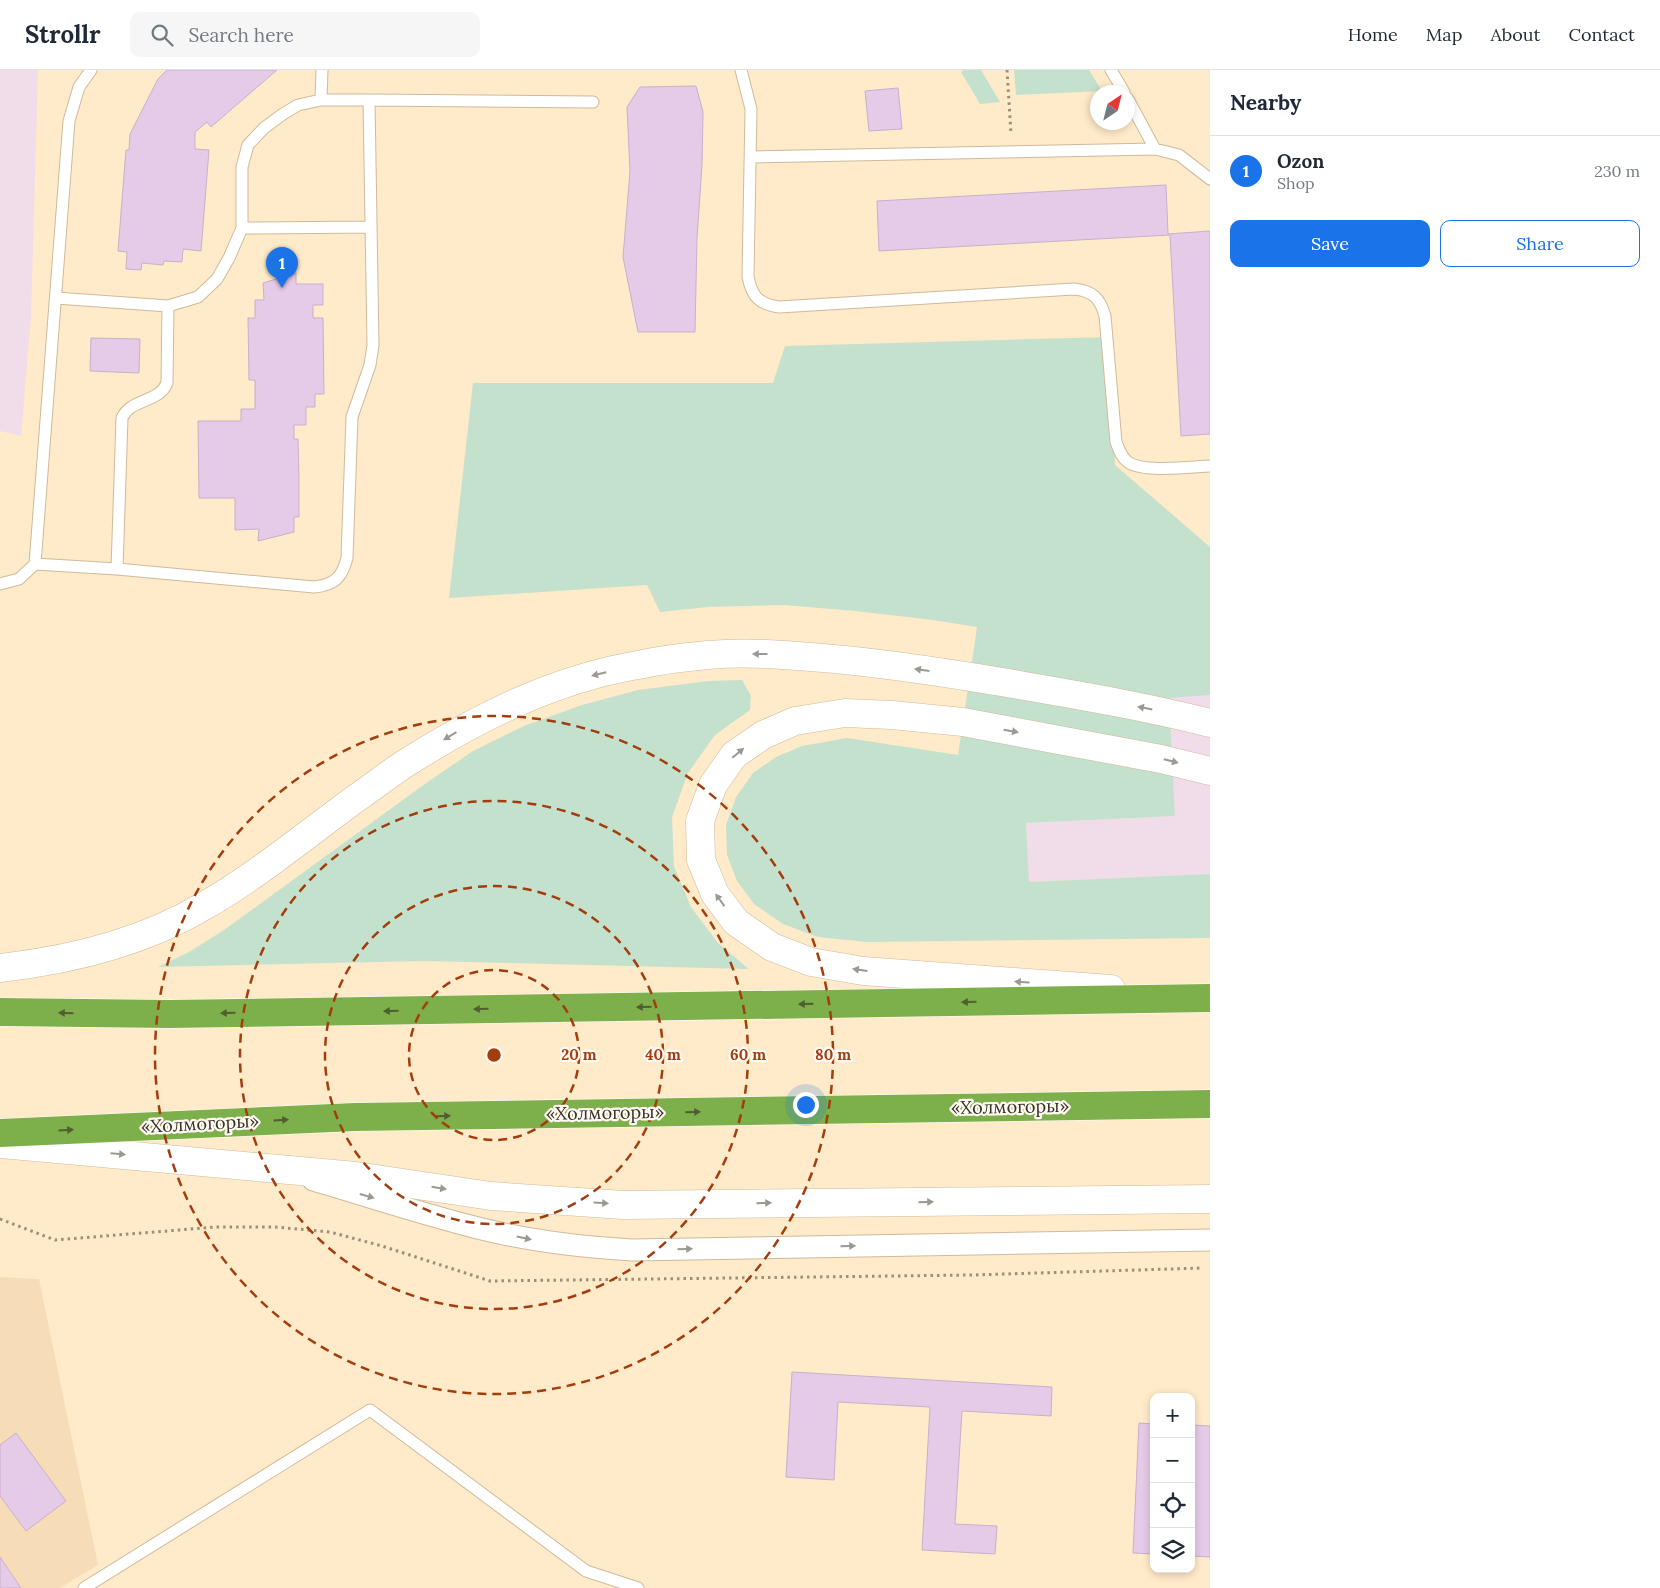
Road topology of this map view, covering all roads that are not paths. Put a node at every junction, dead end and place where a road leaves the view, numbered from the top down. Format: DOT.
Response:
graph roads {
  1 [pos="91,70"];
  2 [pos="322,70"];
  3 [pos="741,70"];
  4 [pos="1111,70"];
  5 [pos="1120,85"];
  6 [pos="321,100"];
  7 [pos="369,100"];
  8 [pos="593,102"];
  9 [pos="1135,112"];
  10 [pos="1155,149"];
  11 [pos="751,157"];
  12 [pos="1210,179"];
  13 [pos="371,227"];
  14 [pos="242,228"];
  15 [pos="56,298"];
  16 [pos="168,306"];
  17 [pos="1210,466"];
  18 [pos="35,564"];
  19 [pos="117,569"];
  20 [pos="0,584"];
  21 [pos="1210,723"];
  22 [pos="1210,771"];
  23 [pos="0,968"];
  24 [pos="1210,997"];
  25 [pos="0,1012"];
  26 [pos="1210,1104"];
  27 [pos="0,1133"];
  28 [pos="0,1144"];
  29 [pos="270,1168"];
  30 [pos="1210,1199"];
  31 [pos="1210,1240"];
  32 [pos="84,1588"];
  33 [pos="638,1588"];
  1 -- 15 [label="lane"];
  2 -- 6 [label="lane"];
  3 -- 11 [label="lane"];
  4 -- 5 [label="lane"];
  6 -- 7 [label="lane"];
  6 -- 14 [label="lane"];
  7 -- 8 [label="lane"];
  7 -- 13 [label="lane"];
  9 -- 10 [label="lane"];
  10 -- 11 [label="lane"];
  10 -- 12 [label="lane"];
  11 -- 17 [label="lane"];
  13 -- 14 [label="lane"];
  13 -- 19 [label="lane"];
  14 -- 16 [label="lane"];
  15 -- 16 [label="lane"];
  15 -- 18 [label="lane"];
  16 -- 19 [label="lane"];
  18 -- 19 [label="lane"];
  18 -- 20 [label="lane"];
  21 -- 23 [label="main road, one-way"];
  24 -- 22 [label="main road, one-way"];
  24 -- 25 [label="highway, one-way"];
  27 -- 26 [label="highway, «Холмогоры», one-way"];
  28 -- 29 [label="main road, one-way"];
  29 -- 30 [label="main road, one-way"];
  29 -- 31 [label="street, one-way"];
  32 -- 33 [label="lane"];
}
